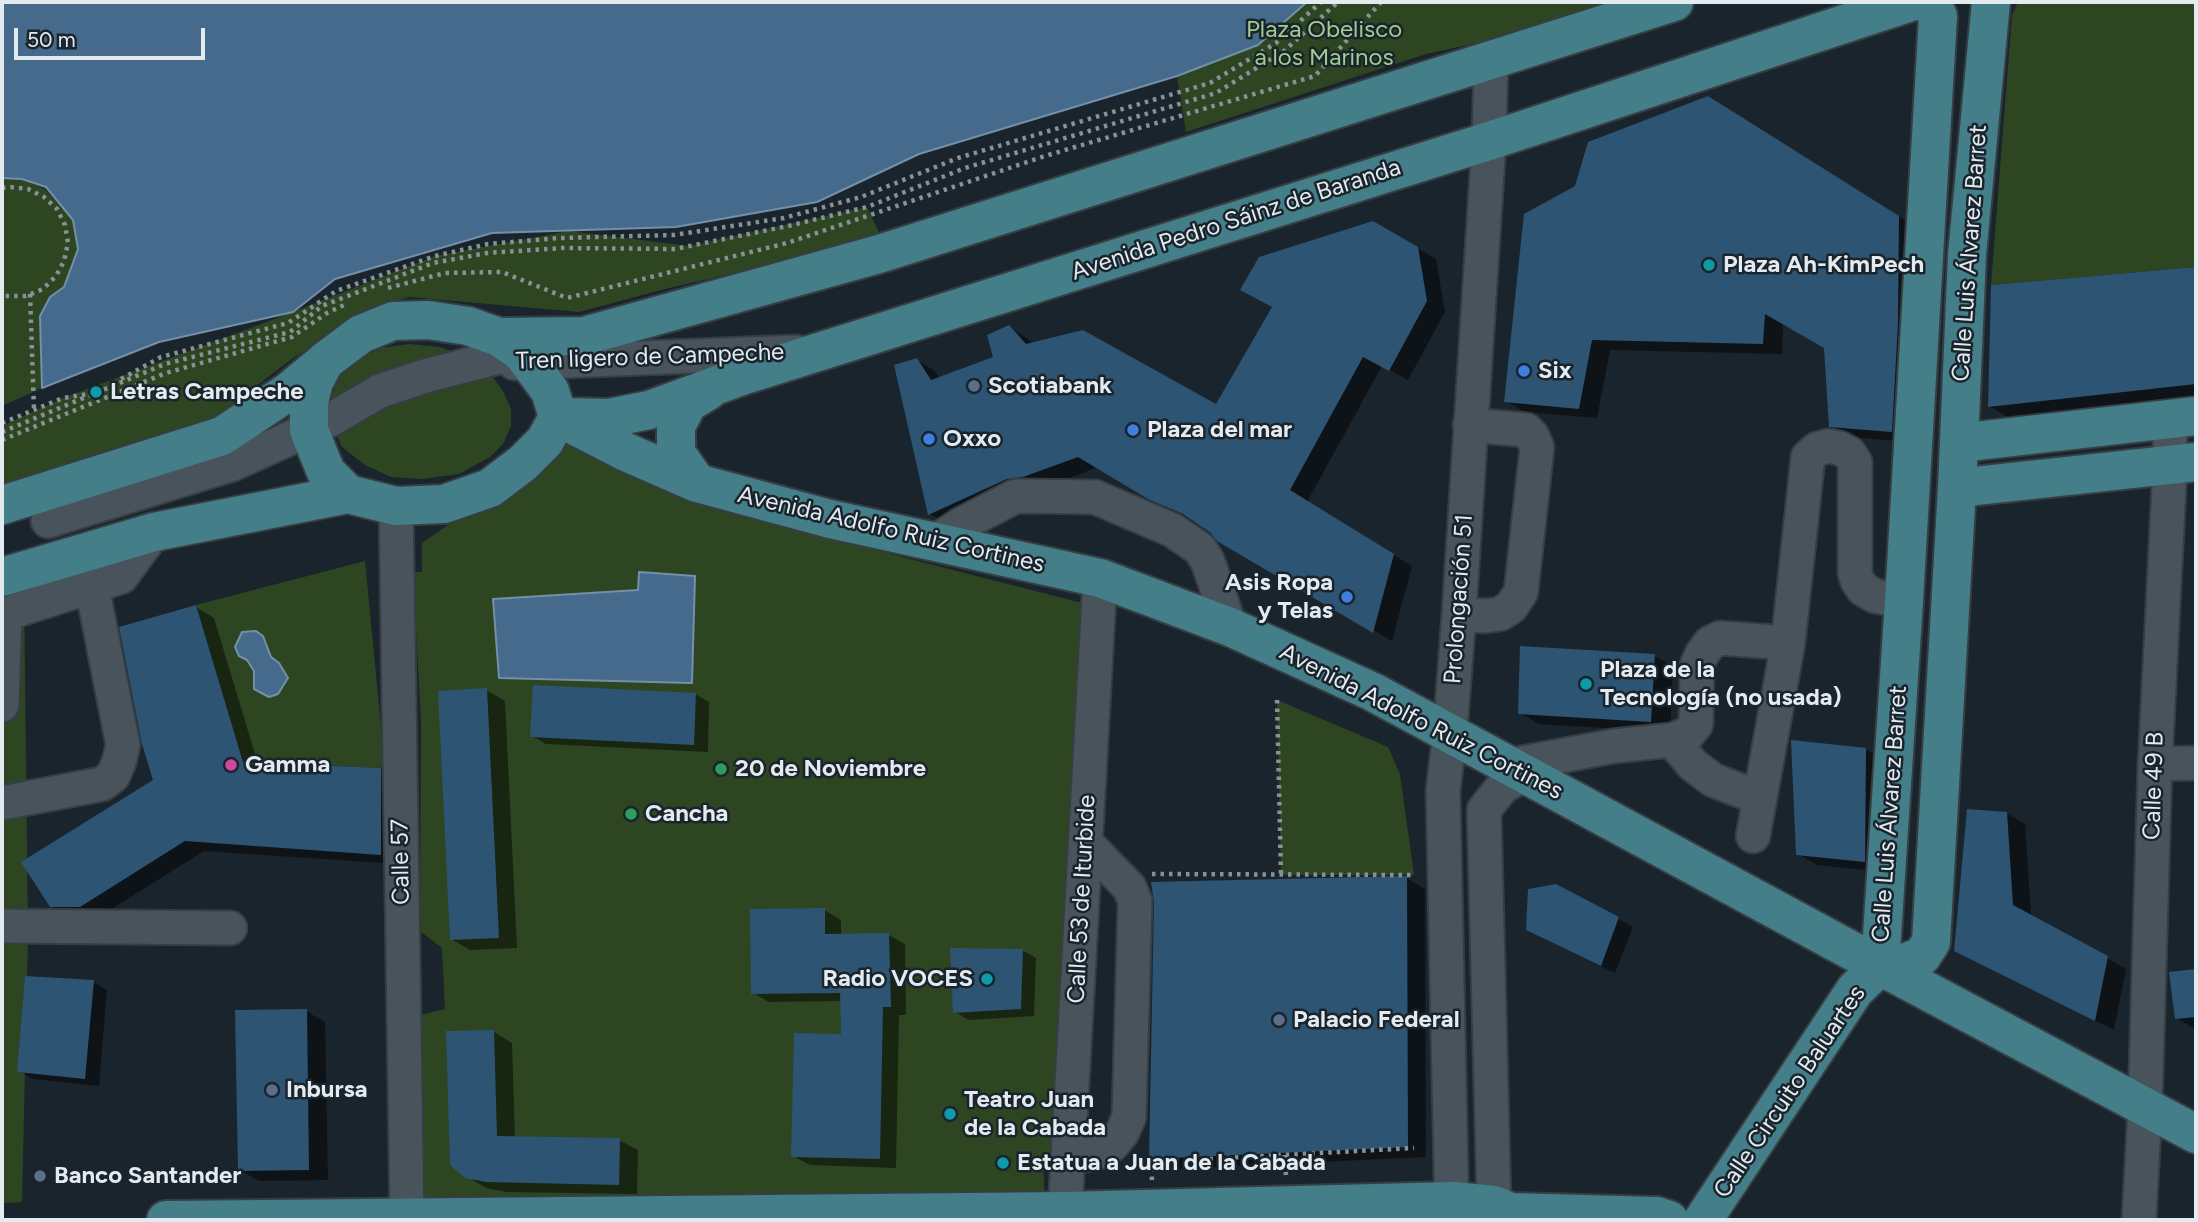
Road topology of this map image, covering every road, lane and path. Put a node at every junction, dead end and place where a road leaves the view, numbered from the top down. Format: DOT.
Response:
graph roads {
  1 [pos="1321,2"];
  2 [pos="1338,2"];
  3 [pos="1381,2"];
  4 [pos="1674,2"];
  5 [pos="1911,2"];
  6 [pos="1924,2"];
  7 [pos="1991,2"];
  8 [pos="1491,61"];
  9 [pos="1489,141"];
  10 [pos="2,188"];
  11 [pos="1924,254"];
  12 [pos="1967,255"];
  13 [pos="30,294"];
  14 [pos="2,296"];
  15 [pos="824,351"];
  16 [pos="507,354"];
  17 [pos="325,360"];
  18 [pos="713,389"];
  19 [pos="96,392"];
  20 [pos="34,410"];
  21 [pos="558,417"];
  22 [pos="2183,417"];
  23 [pos="2,423"];
  24 [pos="1470,425"];
  25 [pos="309,430"];
  26 [pos="2,432"];
  27 [pos="2,440"];
  28 [pos="1959,443"];
  29 [pos="2183,464"];
  30 [pos="697,483"];
  31 [pos="1957,488"];
  32 [pos="348,494"];
  33 [pos="2,505"];
  34 [pos="396,506"];
  35 [pos="48,521"];
  36 [pos="154,532"];
  37 [pos="935,542"];
  38 [pos="1100,578"];
  39 [pos="92,587"];
  40 [pos="3,602"];
  41 [pos="1459,614"];
  42 [pos="1903,619"];
  43 [pos="1230,627"];
  44 [pos="1949,638"];
  45 [pos="1788,643"];
  46 [pos="1277,700"];
  47 [pos="2,705"];
  48 [pos="1897,714"];
  49 [pos="1945,716"];
  50 [pos="1450,733"];
  51 [pos="1672,740"];
  52 [pos="2196,763"];
  53 [pos="2154,764"];
  54 [pos="1518,770"];
  55 [pos="1759,798"];
  56 [pos="2,803"];
  57 [pos="1753,836"];
  58 [pos="1086,843"];
  59 [pos="1141,874"];
  60 [pos="1281,875"];
  61 [pos="1414,875"];
  62 [pos="2,926"];
  63 [pos="230,928"];
  64 [pos="1880,966"];
  65 [pos="2145,1107"];
  66 [pos="2196,1134"];
  67 [pos="1414,1148"];
  68 [pos="1068,1159"];
  69 [pos="1151,1162"];
  70 [pos="1452,1211"];
  71 [pos="1500,1213"];
  72 [pos="1066,1216"];
  73 [pos="407,1218"];
  74 [pos="166,1220"];
  75 [pos="1669,1220"];
  76 [pos="1703,1220"];
  77 [pos="2138,1220"];
  1 -- 19 [label="path"];
  2 -- 19 [label="path"];
  3 -- 27 [label="path"];
  4 -- 8 [label="main road"];
  5 -- 9 [label="main road, Avenida Pedro Sáinz de Baranda"];
  6 -- 11 [label="main road, Calle Luis Álvarez Barret"];
  7 -- 12 [label="main road, Calle Luis Álvarez Barret"];
  8 -- 9 [label="street, Prolongación 51"];
  8 -- 16 [label="main road"];
  9 -- 15 [label="main road, Avenida Pedro Sáinz de Baranda"];
  9 -- 24 [label="street, Prolongación 51"];
  10 -- 13 [label="path"];
  11 -- 12 [label="main road"];
  11 -- 42 [label="main road, Calle Luis Álvarez Barret"];
  12 -- 28 [label="main road, Calle Luis Álvarez Barret"];
  13 -- 14 [label="path"];
  13 -- 20 [label="path"];
  15 -- 16 [label="street, Tren ligero de Campeche"];
  15 -- 18 [label="main road, Avenida Pedro Sáinz de Baranda"];
  16 -- 17 [label="main road"];
  16 -- 21 [label="main road"];
  16 -- 25 [label="street, Tren ligero de Campeche"];
  17 -- 25 [label="main road"];
  17 -- 33 [label="main road"];
  18 -- 21 [label="main road, Avenida Pedro Sáinz de Baranda"];
  18 -- 30 [label="main road"];
  19 -- 20 [label="path"];
  19 -- 26 [label="path"];
  20 -- 23 [label="path"];
  21 -- 30 [label="main road, Avenida Adolfo Ruiz Cortines"];
  21 -- 34 [label="main road"];
  22 -- 28 [label="main road"];
  22 -- 29 [label="street, Calle 49 B"];
  24 -- 41 [label="street, Prolongación 51"];
  24 -- 41 [label="street"];
  25 -- 32 [label="main road"];
  25 -- 35 [label="street, Tren ligero de Campeche"];
  28 -- 31 [label="main road, Calle Luis Álvarez Barret"];
  29 -- 31 [label="main road"];
  29 -- 53 [label="street, Calle 49 B"];
  30 -- 37 [label="main road, Avenida Adolfo Ruiz Cortines"];
  31 -- 44 [label="main road, Calle Luis Álvarez Barret"];
  32 -- 34 [label="main road"];
  32 -- 36 [label="main road"];
  34 -- 73 [label="street, Calle 57"];
  36 -- 39 [label="street"];
  36 -- 40 [label="main road"];
  37 -- 38 [label="main road, Avenida Adolfo Ruiz Cortines"];
  37 -- 43 [label="street"];
  38 -- 43 [label="main road, Avenida Adolfo Ruiz Cortines"];
  38 -- 58 [label="street, Calle 53 de Iturbide"];
  39 -- 40 [label="street"];
  39 -- 56 [label="street"];
  40 -- 47 [label="street"];
  41 -- 50 [label="street, Prolongación 51"];
  42 -- 44 [label="main road"];
  42 -- 45 [label="street"];
  42 -- 48 [label="main road, Calle Luis Álvarez Barret"];
  43 -- 50 [label="main road, Avenida Adolfo Ruiz Cortines"];
  44 -- 49 [label="main road, Calle Luis Álvarez Barret"];
  45 -- 51 [label="street"];
  45 -- 55 [label="street"];
  46 -- 60 [label="path"];
  48 -- 49 [label="main road"];
  48 -- 64 [label="main road, Calle Luis Álvarez Barret"];
  49 -- 64 [label="main road, Calle Luis Álvarez Barret"];
  50 -- 54 [label="main road, Avenida Adolfo Ruiz Cortines"];
  50 -- 70 [label="street, Prolongación 51"];
  51 -- 54 [label="street"];
  51 -- 55 [label="street"];
  52 -- 53 [label="street"];
  53 -- 65 [label="street, Calle 49 B"];
  54 -- 64 [label="main road, Avenida Adolfo Ruiz Cortines"];
  54 -- 71 [label="street"];
  55 -- 57 [label="street"];
  58 -- 68 [label="street, Calle 53 de Iturbide"];
  58 -- 68 [label="street"];
  59 -- 60 [label="path"];
  60 -- 61 [label="path"];
  62 -- 63 [label="street"];
  64 -- 65 [label="main road, Avenida Adolfo Ruiz Cortines"];
  64 -- 76 [label="main road, Calle Circuito Baluartes"];
  65 -- 66 [label="main road, Avenida Adolfo Ruiz Cortines"];
  65 -- 77 [label="street, Calle 49 B"];
  67 -- 69 [label="path"];
  68 -- 72 [label="street, Calle 53 de Iturbide"];
  70 -- 71 [label="main road"];
  70 -- 72 [label="main road"];
  71 -- 75 [label="main road"];
  72 -- 73 [label="main road"];
  73 -- 74 [label="main road"];
}
